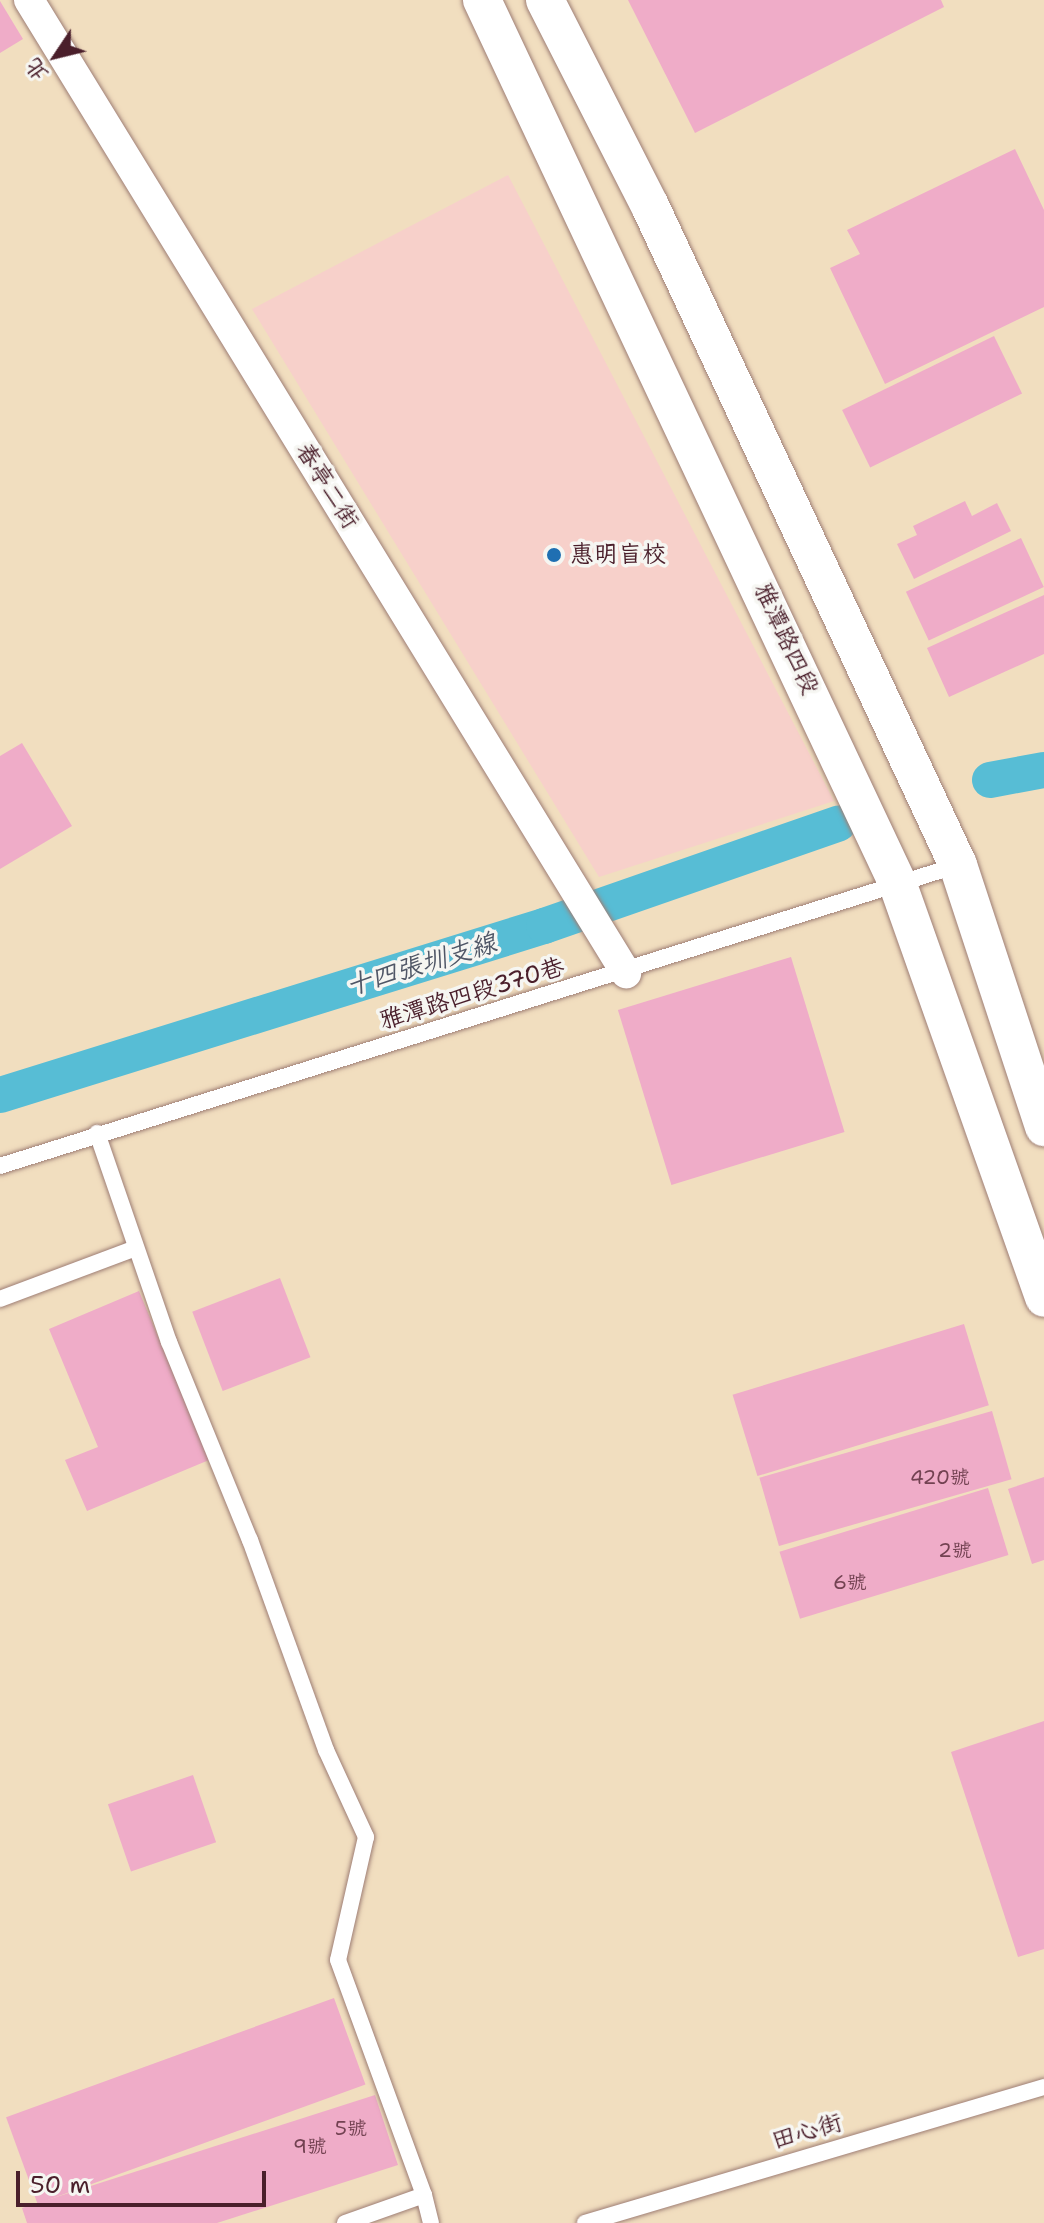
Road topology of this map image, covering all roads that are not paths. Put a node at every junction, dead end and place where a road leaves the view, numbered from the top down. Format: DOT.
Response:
graph roads {
  1 [pos="29,0"];
  2 [pos="482,0"];
  3 [pos="545,0"];
  4 [pos="650,206"];
  5 [pos="597,237"];
  6 [pos="958,865"];
  7 [pos="897,882"];
  8 [pos="626,973"];
  9 [pos="1044,1127"];
  10 [pos="97,1133"];
  11 [pos="0,1166"];
  12 [pos="136,1248"];
  13 [pos="1044,1298"];
  14 [pos="0,1299"];
  15 [pos="1044,2087"];
  16 [pos="424,2195"];
  17 [pos="345,2223"];
  18 [pos="431,2223"];
  19 [pos="585,2223"];
  1 -- 8 [label="street, 春亭二街"];
  2 -- 5 [label="street, 雅潭路四段"];
  3 -- 4 [label="street"];
  4 -- 5 [label="street"];
  4 -- 6 [label="street"];
  5 -- 7 [label="street, 雅潭路四段"];
  6 -- 7 [label="lane, 雅潭路四段370巷"];
  6 -- 9 [label="street"];
  7 -- 8 [label="lane, 雅潭路四段370巷"];
  7 -- 13 [label="street, 雅潭路四段"];
  8 -- 10 [label="lane, 雅潭路四段370巷"];
  10 -- 11 [label="lane, 雅潭路四段370巷"];
  10 -- 12 [label="lane"];
  12 -- 14 [label="lane"];
  12 -- 16 [label="lane"];
  15 -- 19 [label="lane, 田心街"];
  16 -- 17 [label="lane"];
  16 -- 18 [label="lane"];
}
